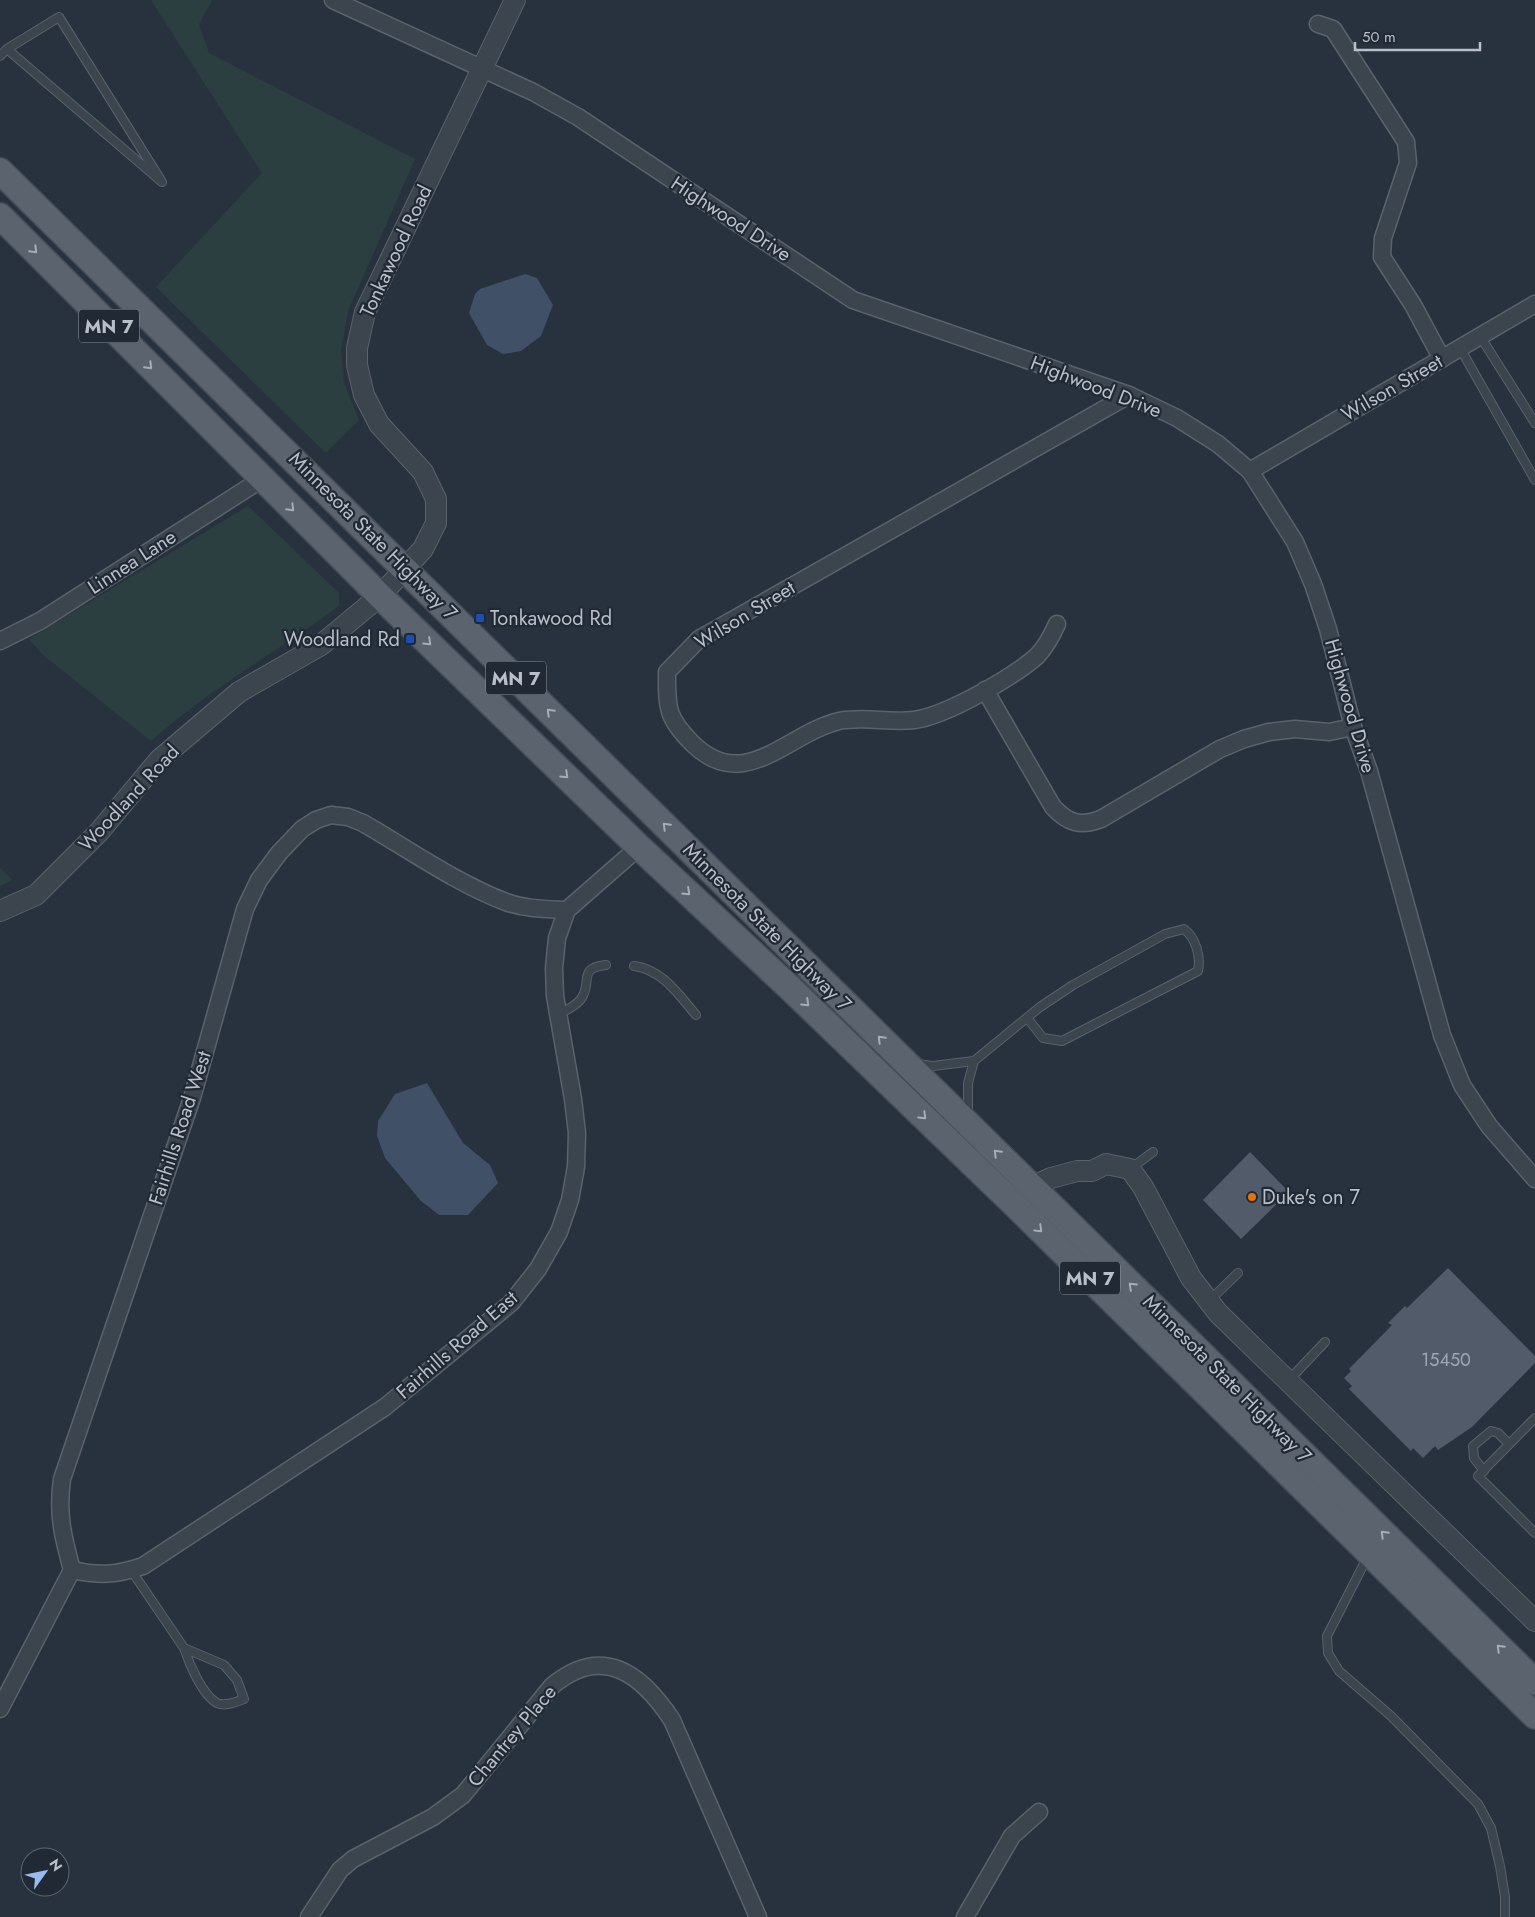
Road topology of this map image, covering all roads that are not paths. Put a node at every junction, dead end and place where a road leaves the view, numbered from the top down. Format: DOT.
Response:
graph roads {
  1 [pos="333,0"];
  2 [pos="515,0"];
  3 [pos="1318,24"];
  4 [pos="7,49"];
  5 [pos="0,56"];
  6 [pos="482,68"];
  7 [pos="0,171"];
  8 [pos="0,216"];
  9 [pos="1535,304"];
  10 [pos="1480,336"];
  11 [pos="1460,348"];
  12 [pos="1442,359"];
  13 [pos="1129,395"];
  14 [pos="1535,423"];
  15 [pos="1250,471"];
  16 [pos="262,479"];
  17 [pos="1535,480"];
  18 [pos="407,569"];
  19 [pos="380,596"];
  20 [pos="1057,624"];
  21 [pos="0,641"];
  22 [pos="984,690"];
  23 [pos="1353,727"];
  24 [pos="639,847"];
  25 [pos="567,910"];
  26 [pos="0,911"];
  27 [pos="606,965"];
  28 [pos="634,966"];
  29 [pos="558,1015"];
  30 [pos="696,1015"];
  31 [pos="1028,1019"];
  32 [pos="974,1061"];
  33 [pos="905,1062"];
  34 [pos="968,1124"];
  35 [pos="1153,1152"];
  36 [pos="1130,1169"];
  37 [pos="1535,1179"];
  38 [pos="1032,1187"];
  39 [pos="1238,1273"];
  40 [pos="1209,1301"];
  41 [pos="1325,1342"];
  42 [pos="1288,1381"];
  43 [pos="1535,1418"];
  44 [pos="1509,1444"];
  45 [pos="1484,1471"];
  46 [pos="1535,1533"];
  47 [pos="1370,1554"];
  48 [pos="72,1570"];
  49 [pos="131,1570"];
  50 [pos="1535,1621"];
  51 [pos="184,1648"];
  52 [pos="1535,1682"];
  53 [pos="0,1709"];
  54 [pos="1535,1716"];
  55 [pos="1039,1812"];
  56 [pos="309,1917"];
  57 [pos="758,1917"];
  58 [pos="965,1917"];
  59 [pos="1505,1917"];
  1 -- 6 [label="street, Highwood Drive"];
  2 -- 6 [label="street, Tonkawood Road"];
  3 -- 12 [label="street"];
  4 -- 4 [label="lane"];
  4 -- 5 [label="lane"];
  6 -- 13 [label="street, Highwood Drive"];
  6 -- 18 [label="street, Tonkawood Road"];
  7 -- 18 [label="main road, Minnesota State Highway 7 / MN 7"];
  8 -- 16 [label="main road, Minnesota State Highway 7 / MN 7, one-way"];
  9 -- 10 [label="street, Wilson Street"];
  10 -- 11 [label="street, Wilson Street"];
  10 -- 14 [label="lane"];
  11 -- 12 [label="street, Wilson Street"];
  11 -- 17 [label="lane"];
  12 -- 15 [label="street, Wilson Street"];
  13 -- 15 [label="street, Highwood Drive"];
  13 -- 22 [label="street, Wilson Street"];
  15 -- 23 [label="street, Highwood Drive"];
  16 -- 19 [label="main road, Minnesota State Highway 7 / MN 7, one-way"];
  16 -- 21 [label="street, Linnea Lane"];
  18 -- 19 [label="street, Tonkawood Road"];
  33 -- 18 [label="main road, Minnesota State Highway 7 / MN 7, one-way"];
  19 -- 24 [label="main road, Minnesota State Highway 7 / MN 7, one-way"];
  19 -- 26 [label="street, Woodland Road"];
  20 -- 22 [label="street, Wilson Street"];
  22 -- 23 [label="street"];
  23 -- 37 [label="street, Highwood Drive"];
  24 -- 25 [label="street, Fairhills Road East"];
  24 -- 47 [label="main road, Minnesota State Highway 7 / MN 7, one-way"];
  25 -- 29 [label="street, Fairhills Road East"];
  25 -- 48 [label="street, Fairhills Road West"];
  27 -- 29 [label="lane"];
  28 -- 30 [label="lane"];
  29 -- 49 [label="street, Fairhills Road East"];
  31 -- 31 [label="lane"];
  31 -- 32 [label="lane"];
  32 -- 33 [label="lane"];
  32 -- 34 [label="lane"];
  33 -- 34 [label="main road, Minnesota State Highway 7 / MN 7"];
  38 -- 34 [label="main road, Minnesota State Highway 7 / MN 7, one-way"];
  35 -- 36 [label="lane"];
  36 -- 38 [label="street"];
  36 -- 40 [label="street"];
  52 -- 38 [label="main road, Minnesota State Highway 7 / MN 7, one-way"];
  39 -- 40 [label="lane"];
  40 -- 42 [label="street"];
  41 -- 42 [label="lane"];
  42 -- 50 [label="street"];
  43 -- 44 [label="lane"];
  44 -- 45 [label="lane"];
  44 -- 45 [label="lane"];
  45 -- 46 [label="lane"];
  47 -- 54 [label="main road, Minnesota State Highway 7 / MN 7"];
  47 -- 59 [label="lane"];
  48 -- 49 [label="street, Fairhills Road East"];
  48 -- 53 [label="street"];
  49 -- 51 [label="lane"];
  51 -- 51 [label="lane"];
  55 -- 58 [label="street"];
  56 -- 57 [label="street, Chantrey Place"];
}
